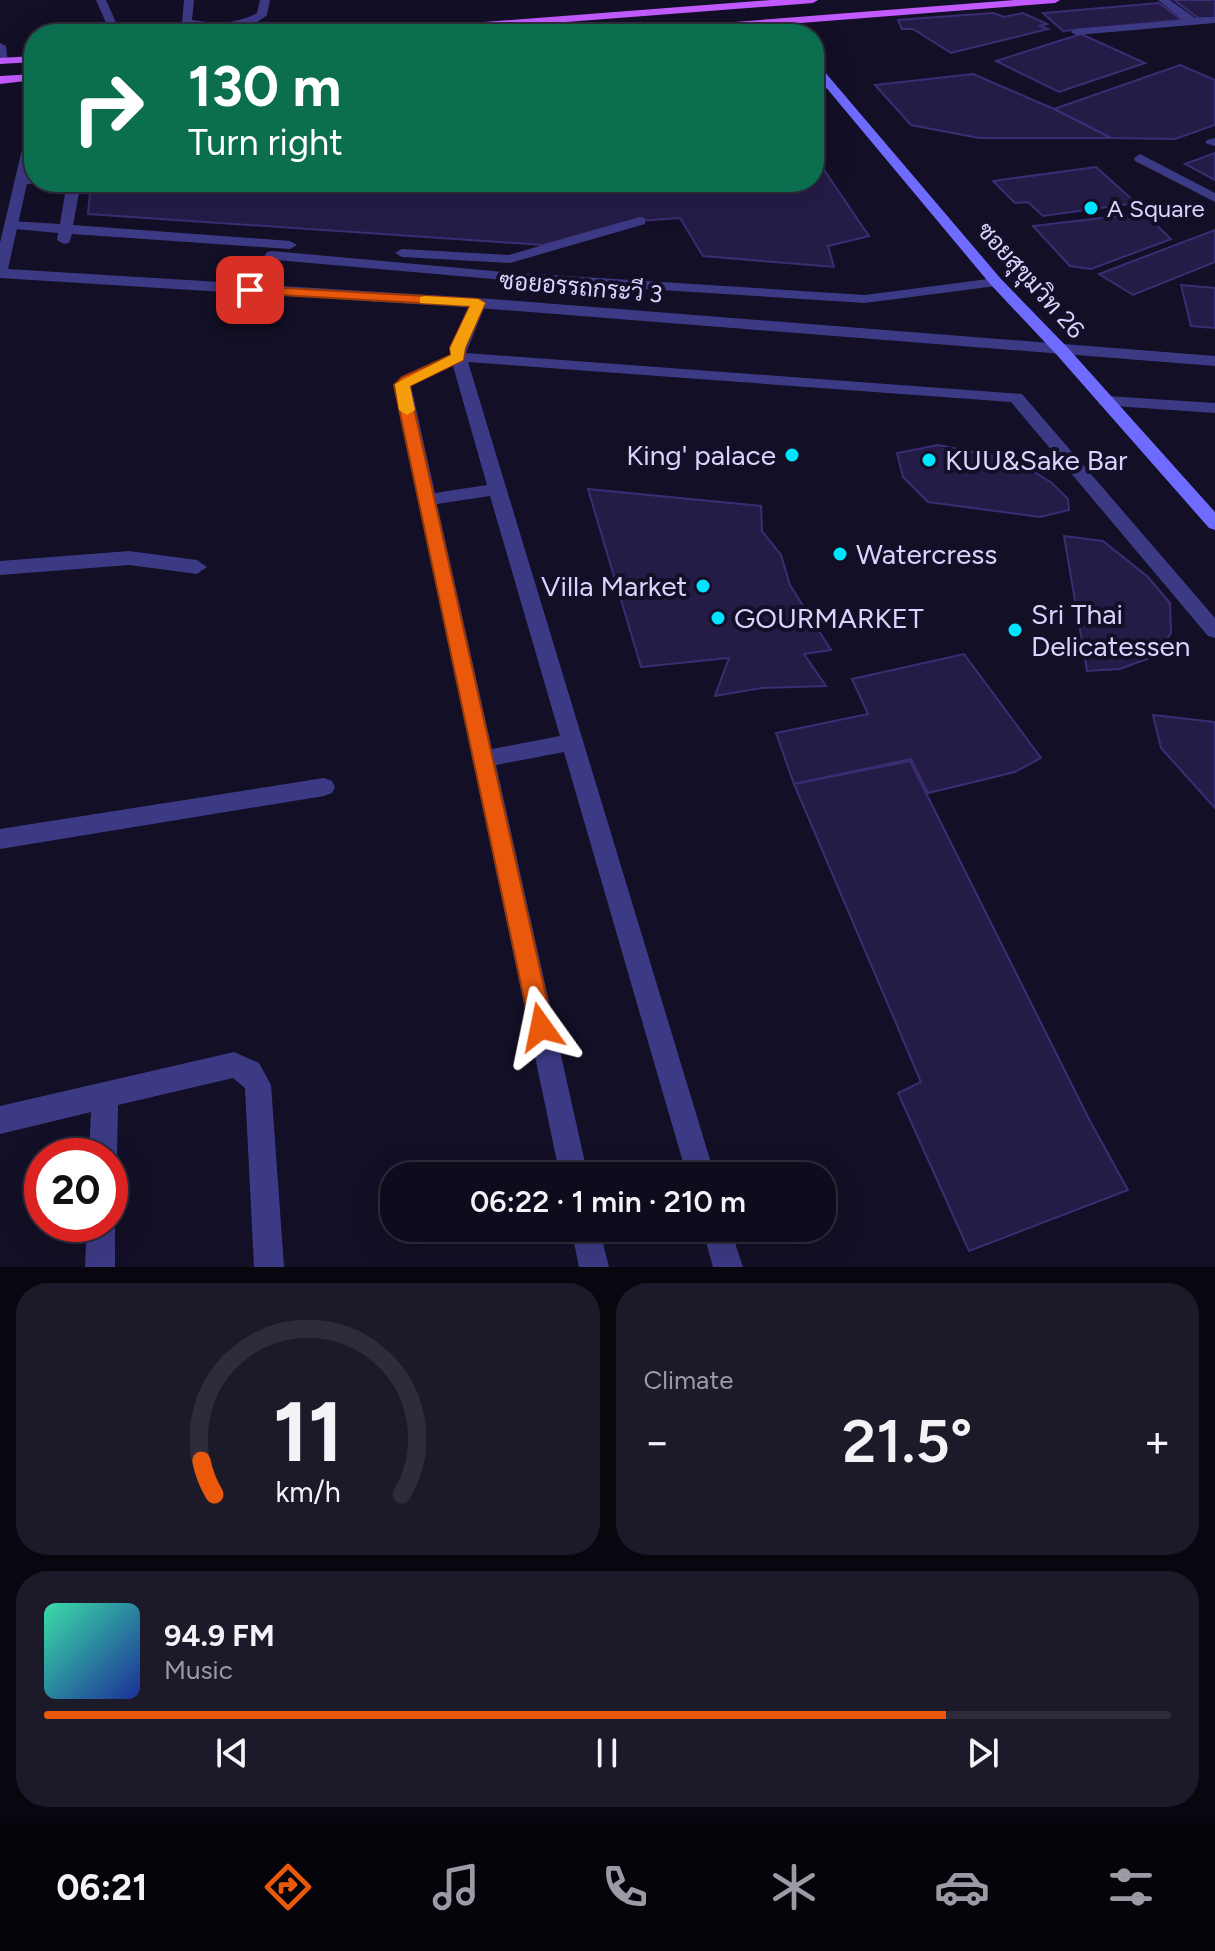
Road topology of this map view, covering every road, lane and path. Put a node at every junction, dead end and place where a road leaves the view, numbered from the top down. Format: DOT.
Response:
graph roads {
  1 [pos="101,0"];
  2 [pos="189,0"];
  3 [pos="265,0"];
  4 [pos="813,0"];
  5 [pos="1055,0"];
  6 [pos="1163,0"];
  7 [pos="1030,1"];
  8 [pos="1215,20"];
  9 [pos="777,22"];
  10 [pos="1193,22"];
  11 [pos="112,24"];
  12 [pos="201,24"];
  13 [pos="244,24"];
  14 [pos="497,24"];
  15 [pos="751,24"];
  16 [pos="1076,32"];
  17 [pos="0,46"];
  18 [pos="24,60"];
  19 [pos="2,61"];
  20 [pos="24,78"];
  21 [pos="824,78"];
  22 [pos="0,80"];
  23 [pos="1140,158"];
  24 [pos="24,187"];
  25 [pos="73,192"];
  26 [pos="1215,198"];
  27 [pos="8,217"];
  28 [pos="640,221"];
  29 [pos="67,229"];
  30 [pos="272,255"];
  31 [pos="0,274"];
  32 [pos="996,282"];
  33 [pos="250,290"];
  34 [pos="478,303"];
  35 [pos="1062,351"];
  36 [pos="458,357"];
  37 [pos="1215,361"];
  38 [pos="1106,401"];
  39 [pos="1215,408"];
  40 [pos="497,489"];
  41 [pos="426,500"];
  42 [pos="1215,524"];
  43 [pos="197,567"];
  44 [pos="0,568"];
  45 [pos="1215,631"];
  46 [pos="572,742"];
  47 [pos="483,759"];
  48 [pos="324,787"];
  49 [pos="0,839"];
  50 [pos="105,1095"];
  51 [pos="0,1120"];
  52 [pos="104,1138"];
  53 [pos="571,1162"];
  54 [pos="697,1162"];
  55 [pos="101,1242"];
  56 [pos="588,1242"];
  57 [pos="720,1242"];
  58 [pos="100,1267"];
  59 [pos="269,1267"];
  60 [pos="594,1267"];
  61 [pos="728,1267"];
  1 -- 11 [label="street"];
  2 -- 12 [label="street"];
  3 -- 13 [label="street"];
  4 -- 14 [label="main road"];
  5 -- 7 [label="main road"];
  6 -- 10 [label="street"];
  7 -- 9 [label="main road"];
  8 -- 10 [label="street"];
  9 -- 15 [label="main road"];
  10 -- 16 [label="street"];
  17 -- 19 [label="street"];
  18 -- 19 [label="main road"];
  20 -- 22 [label="main road"];
  21 -- 32 [label="street, ซอยสุขุมวิท 26"];
  23 -- 26 [label="street"];
  24 -- 27 [label="street"];
  25 -- 29 [label="street"];
  27 -- 29 [label="street"];
  27 -- 31 [label="street"];
  28 -- 29 [label="street"];
  29 -- 30 [label="street"];
  30 -- 32 [label="street"];
  30 -- 33 [label="street"];
  31 -- 33 [label="street, ซอยอรรถกระวี 3"];
  32 -- 35 [label="street, ซอยสุขุมวิท 26"];
  33 -- 34 [label="street, ซอยอรรถกระวี 3"];
  34 -- 35 [label="street, ซอยอรรถกระวี 3"];
  34 -- 36 [label="street"];
  35 -- 37 [label="street, ซอยอรรถกระวี 3"];
  35 -- 38 [label="street, ซอยสุขุมวิท 26"];
  36 -- 40 [label="street"];
  36 -- 41 [label="street"];
  36 -- 45 [label="street"];
  38 -- 39 [label="street"];
  38 -- 42 [label="street, ซอยสุขุมวิท 26"];
  40 -- 41 [label="street"];
  40 -- 46 [label="street"];
  41 -- 47 [label="street"];
  43 -- 44 [label="street"];
  46 -- 47 [label="street"];
  46 -- 54 [label="street"];
  47 -- 53 [label="street"];
  48 -- 49 [label="street"];
  50 -- 51 [label="street"];
  50 -- 52 [label="street"];
  50 -- 59 [label="street"];
  55 -- 58 [label="street"];
  56 -- 60 [label="street"];
  57 -- 61 [label="street"];
}
